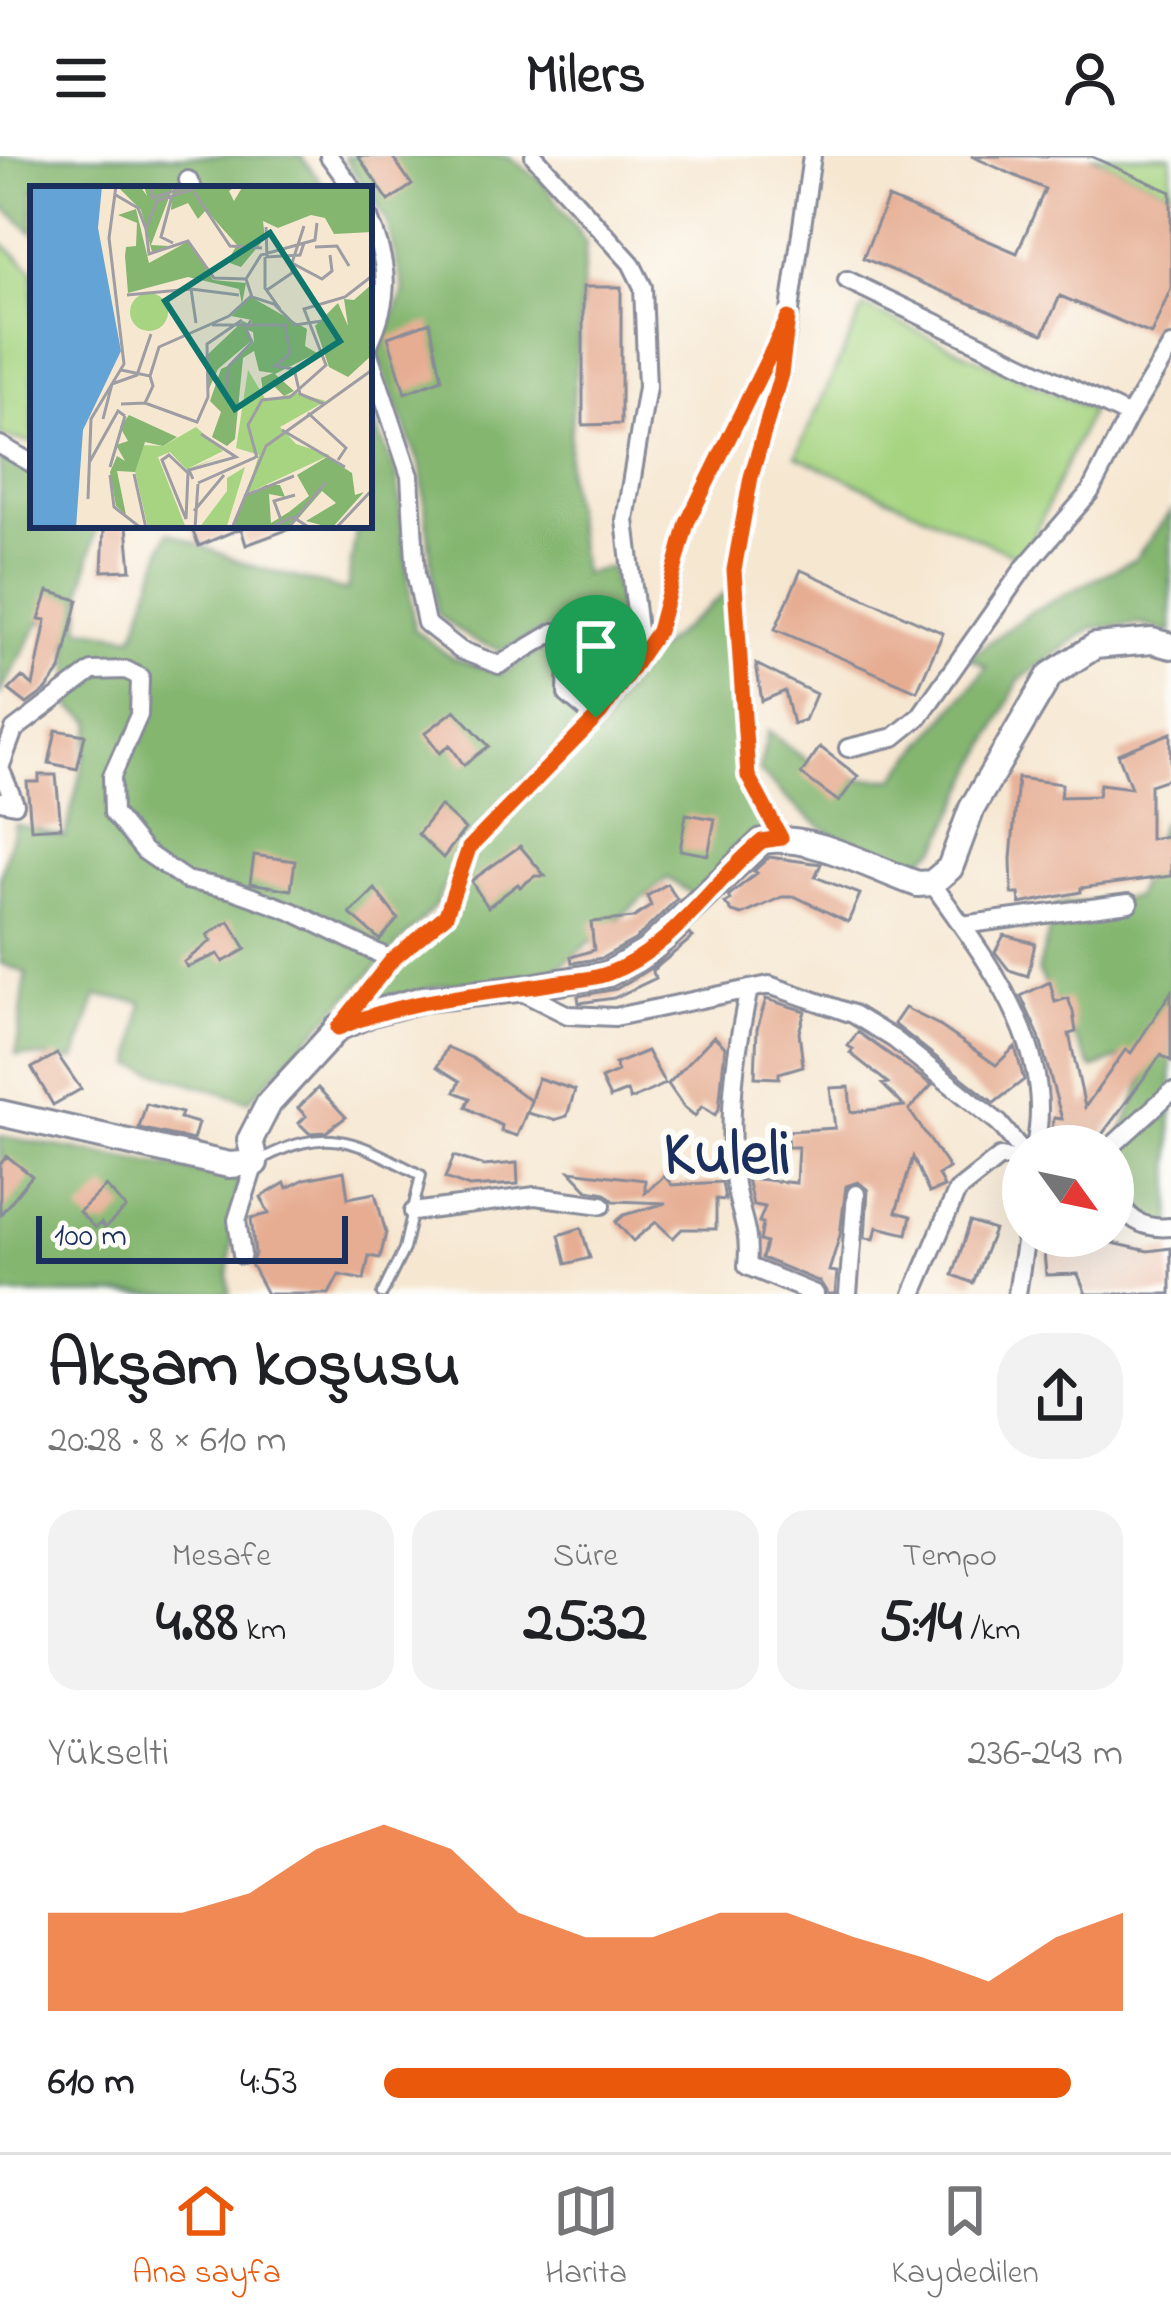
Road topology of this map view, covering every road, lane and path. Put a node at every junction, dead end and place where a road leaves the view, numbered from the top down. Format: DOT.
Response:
graph roads {
  1 [pos="329,156"];
  2 [pos="534,156"];
  3 [pos="812,156"];
  4 [pos="351,186"];
  5 [pos="372,225"];
  6 [pos="847,280"];
  7 [pos="788,318"];
  8 [pos="372,338"];
  9 [pos="1171,346"];
  10 [pos="372,363"];
  11 [pos="1129,416"];
  12 [pos="0,445"];
  13 [pos="30,462"];
  14 [pos="1171,646"];
  15 [pos="641,656"];
  16 [pos="596,718"];
  17 [pos="848,748"];
  18 [pos="0,801"];
  19 [pos="781,838"];
  20 [pos="932,883"];
  21 [pos="1130,903"];
  22 [pos="962,926"];
  23 [pos="392,960"];
  24 [pos="518,989"];
  25 [pos="749,989"];
  26 [pos="338,1028"];
  27 [pos="1171,1092"];
  28 [pos="0,1113"];
  29 [pos="1040,1125"];
  30 [pos="1134,1126"];
  31 [pos="1002,1127"];
  32 [pos="1002,1157"];
  33 [pos="255,1163"];
  34 [pos="856,1194"];
  35 [pos="602,1205"];
  36 [pos="413,1212"];
  37 [pos="1134,1220"];
  38 [pos="1171,1227"];
  39 [pos="242,1255"];
  40 [pos="1024,1257"];
  41 [pos="1021,1290"];
  42 [pos="382,1294"];
  43 [pos="815,1294"];
  44 [pos="848,1294"];
  45 [pos="913,1294"];
  1 -- 4 [label="street"];
  2 -- 15 [label="street"];
  3 -- 7 [label="street"];
  5 -- 8 [label="street"];
  6 -- 11 [label="street"];
  7 -- 15 [label="street"];
  7 -- 19 [label="street"];
  9 -- 11 [label="street"];
  10 -- 16 [label="street"];
  11 -- 17 [label="street"];
  12 -- 13 [label="street"];
  14 -- 20 [label="street"];
  15 -- 16 [label="street"];
  16 -- 23 [label="street"];
  18 -- 23 [label="street"];
  19 -- 20 [label="street"];
  19 -- 24 [label="street"];
  20 -- 22 [label="street"];
  21 -- 22 [label="street"];
  22 -- 29 [label="street"];
  23 -- 26 [label="street"];
  24 -- 25 [label="street"];
  24 -- 26 [label="street"];
  25 -- 31 [label="street"];
  25 -- 43 [label="street"];
  26 -- 33 [label="street"];
  27 -- 30 [label="street"];
  28 -- 33 [label="street"];
  32 -- 45 [label="street"];
  33 -- 36 [label="lane"];
  33 -- 39 [label="street"];
  34 -- 44 [label="street"];
  35 -- 36 [label="street"];
  36 -- 42 [label="lane"];
  37 -- 38 [label="street"];
  40 -- 41 [label="street"];
}
